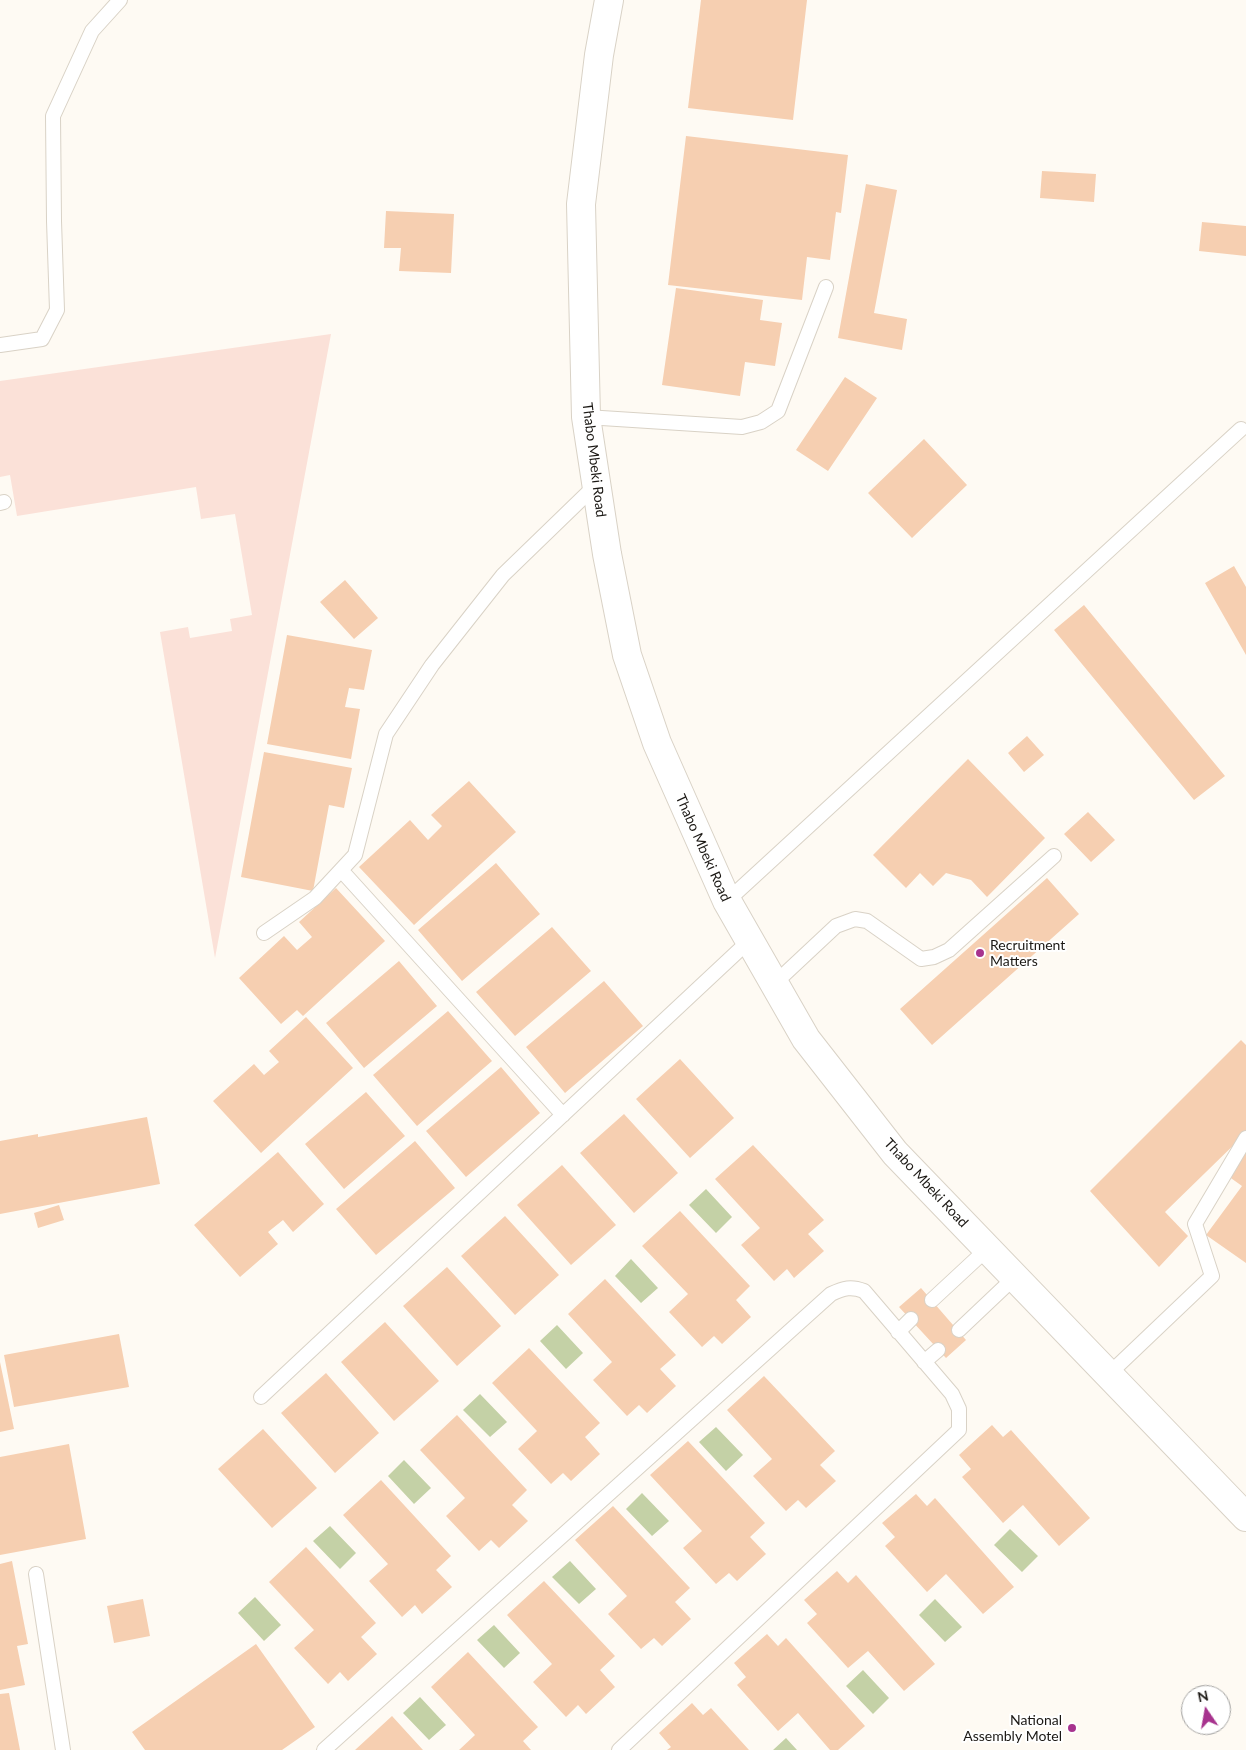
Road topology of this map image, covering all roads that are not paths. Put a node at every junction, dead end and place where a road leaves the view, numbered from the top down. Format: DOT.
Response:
graph roads {
  1 [pos="120,0"];
  2 [pos="609,0"];
  3 [pos="826,287"];
  4 [pos="0,345"];
  5 [pos="586,417"];
  6 [pos="1241,429"];
  7 [pos="597,484"];
  8 [pos="1054,856"];
  9 [pos="341,870"];
  10 [pos="727,901"];
  11 [pos="264,933"];
  12 [pos="750,940"];
  13 [pos="774,984"];
  14 [pos="563,1115"];
  15 [pos="1246,1138"];
  16 [pos="987,1249"];
  17 [pos="1015,1277"];
  18 [pos="932,1300"];
  19 [pos="911,1319"];
  20 [pos="959,1330"];
  21 [pos="898,1332"];
  22 [pos="938,1350"];
  23 [pos="924,1362"];
  24 [pos="1109,1374"];
  25 [pos="261,1397"];
  26 [pos="1246,1517"];
  27 [pos="36,1574"];
  28 [pos="63,1750"];
  29 [pos="324,1750"];
  30 [pos="620,1750"];
  1 -- 4 [label="lane"];
  2 -- 5 [label="main road, Thabo Mbeki Road"];
  3 -- 5 [label="lane"];
  5 -- 7 [label="main road, Thabo Mbeki Road"];
  6 -- 10 [label="lane"];
  7 -- 9 [label="lane"];
  7 -- 10 [label="main road, Thabo Mbeki Road"];
  8 -- 13 [label="lane"];
  9 -- 11 [label="lane"];
  9 -- 14 [label="lane"];
  10 -- 12 [label="main road, Thabo Mbeki Road"];
  12 -- 13 [label="main road, Thabo Mbeki Road"];
  12 -- 14 [label="lane"];
  13 -- 16 [label="main road, Thabo Mbeki Road"];
  14 -- 25 [label="lane"];
  15 -- 24 [label="lane"];
  16 -- 17 [label="main road, Thabo Mbeki Road"];
  16 -- 18 [label="lane"];
  17 -- 20 [label="lane"];
  17 -- 24 [label="main road, Thabo Mbeki Road"];
  19 -- 21 [label="lane"];
  21 -- 23 [label="lane"];
  21 -- 29 [label="lane"];
  22 -- 23 [label="lane"];
  23 -- 30 [label="lane"];
  24 -- 26 [label="main road, Thabo Mbeki Road"];
  27 -- 28 [label="lane"];
}
